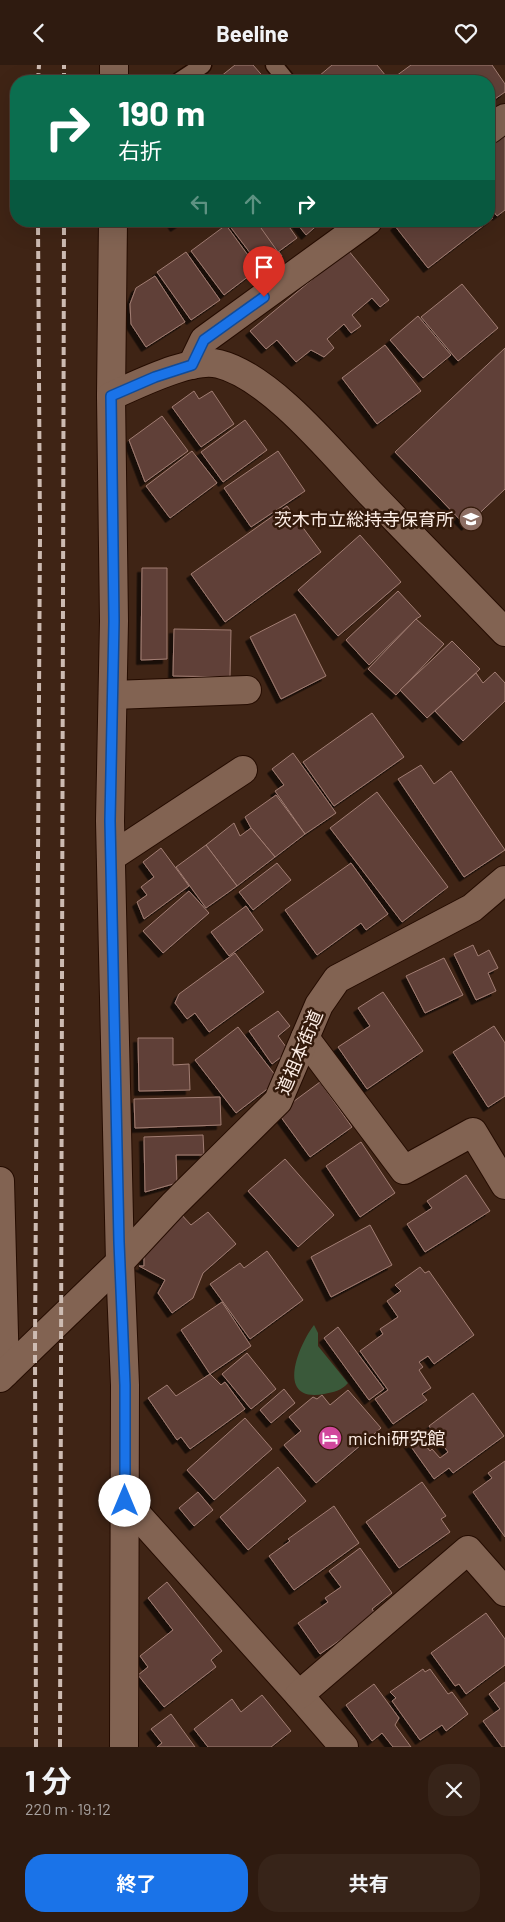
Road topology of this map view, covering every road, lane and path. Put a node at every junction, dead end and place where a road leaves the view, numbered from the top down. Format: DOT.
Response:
graph roads {
  1 [pos="203,65"];
  2 [pos="274,65"];
  3 [pos="188,75"];
  4 [pos="282,75"];
  5 [pos="113,227"];
  6 [pos="360,227"];
  7 [pos="192,365"];
  8 [pos="111,396"];
  9 [pos="505,632"];
  10 [pos="246,690"];
  11 [pos="112,695"];
  12 [pos="243,771"];
  13 [pos="111,857"];
  14 [pos="505,880"];
  15 [pos="305,1038"];
  16 [pos="0,1181"];
  17 [pos="505,1185"];
  18 [pos="120,1262"];
  19 [pos="3,1376"];
  20 [pos="125,1501"];
  21 [pos="505,1592"];
  22 [pos="299,1695"];
  23 [pos="124,1747"];
  24 [pos="344,1747"];
  1 -- 3 [label="lane"];
  2 -- 4 [label="lane"];
  5 -- 8 [label="street"];
  6 -- 7 [label="street"];
  7 -- 8 [label="street"];
  7 -- 9 [label="street"];
  8 -- 11 [label="street"];
  10 -- 11 [label="street"];
  11 -- 13 [label="street"];
  12 -- 13 [label="street"];
  13 -- 18 [label="street"];
  14 -- 15 [label="street, 道祖本街道"];
  15 -- 17 [label="street"];
  15 -- 18 [label="street, 道祖本街道"];
  16 -- 19 [label="street"];
  18 -- 19 [label="street, 道祖本街道"];
  18 -- 20 [label="street"];
  20 -- 22 [label="street"];
  20 -- 23 [label="street"];
  21 -- 22 [label="street"];
  22 -- 24 [label="street"];
}
